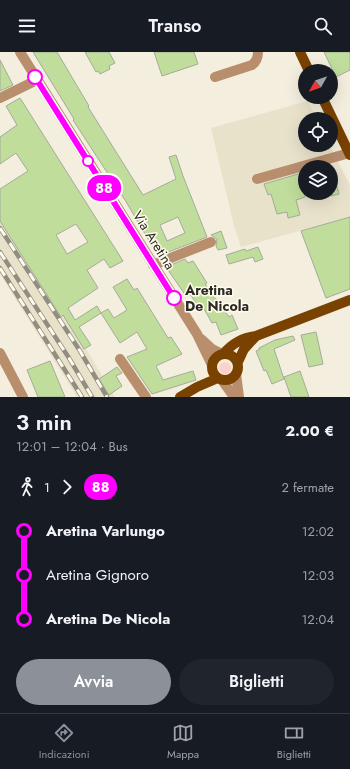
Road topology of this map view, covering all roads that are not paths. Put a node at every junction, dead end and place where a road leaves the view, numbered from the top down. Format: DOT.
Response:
graph roads {
  1 [pos="20,52"];
  2 [pos="258,52"];
  3 [pos="300,52"];
  4 [pos="306,64"];
  5 [pos="215,77"];
  6 [pos="37,80"];
  7 [pos="0,98"];
  8 [pos="325,104"];
  9 [pos="350,154"];
  10 [pos="257,179"];
  11 [pos="211,242"];
  12 [pos="153,266"];
  13 [pos="350,300"];
  14 [pos="196,334"];
  15 [pos="256,336"];
  16 [pos="0,353"];
  17 [pos="222,354"];
  18 [pos="120,360"];
  19 [pos="238,362"];
  20 [pos="212,367"];
  21 [pos="236,374"];
  22 [pos="220,379"];
  23 [pos="197,386"];
  24 [pos="23,397"];
  25 [pos="146,397"];
  26 [pos="180,397"];
  27 [pos="235,397"];
  1 -- 6 [label="street, Via Aretina"];
  2 -- 5 [label="street"];
  3 -- 4 [label="main road"];
  6 -- 7 [label="street"];
  6 -- 12 [label="street, Via Aretina"];
  8 -- 9 [label="main road"];
  9 -- 10 [label="street"];
  11 -- 12 [label="street"];
  12 -- 14 [label="street, Via Aretina"];
  13 -- 15 [label="main road"];
  14 -- 17 [label="street, Via Aretina"];
  14 -- 20 [label="street, Via Aretina"];
  15 -- 17 [label="main road"];
  15 -- 19 [label="main road"];
  16 -- 24 [label="street"];
  17 -- 19 [label="main road, Via Aretina"];
  17 -- 20 [label="main road"];
  18 -- 25 [label="street"];
  19 -- 21 [label="main road, Via Aretina"];
  20 -- 22 [label="main road, Via Aretina"];
  20 -- 23 [label="main road"];
  21 -- 22 [label="main road"];
  21 -- 27 [label="street, Via Aretina"];
  22 -- 23 [label="main road"];
  22 -- 27 [label="street, Via Aretina"];
  23 -- 26 [label="main road"];
}
